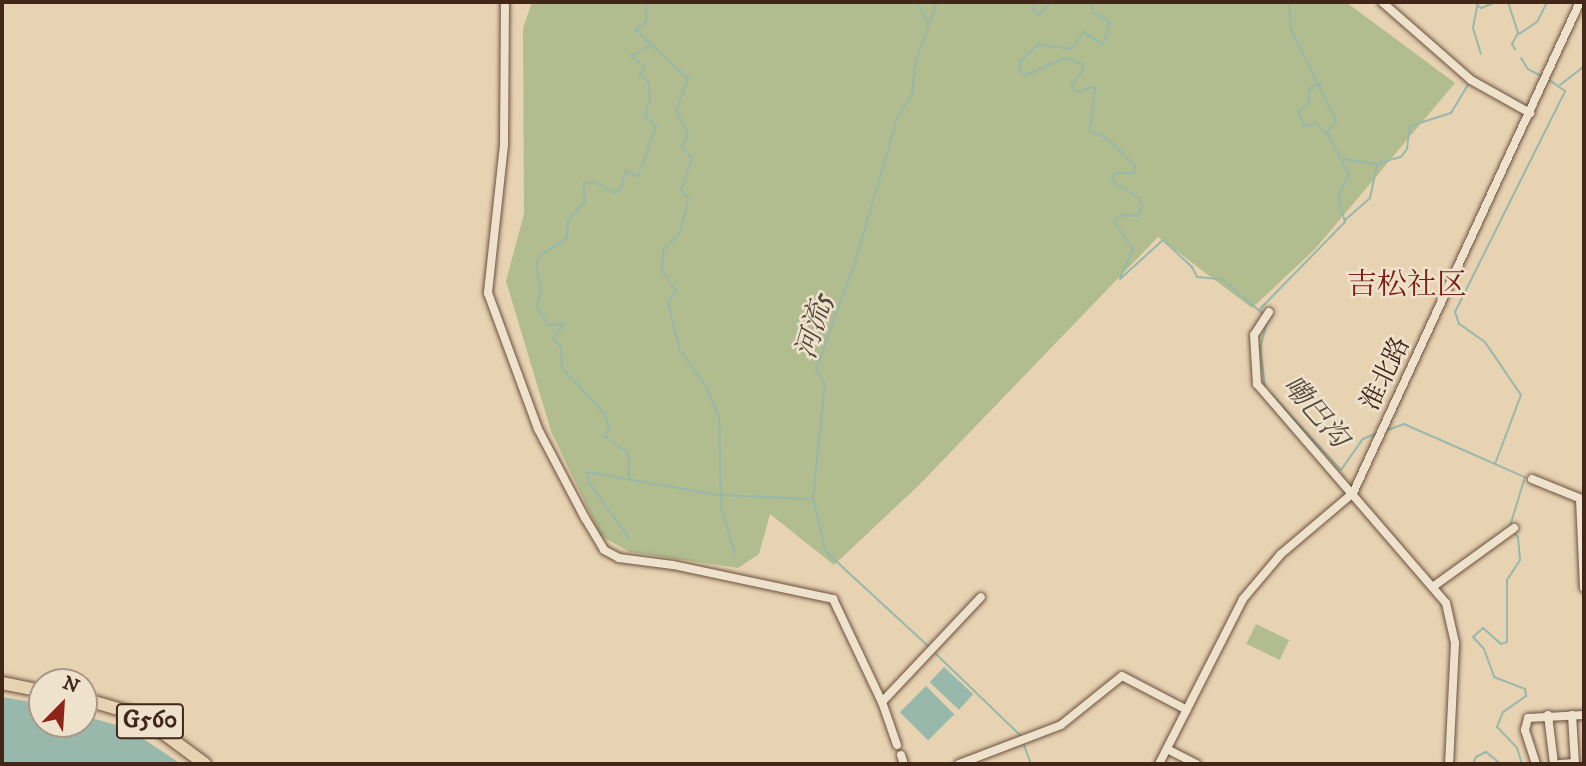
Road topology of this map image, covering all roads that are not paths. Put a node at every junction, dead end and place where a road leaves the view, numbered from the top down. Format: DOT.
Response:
graph roads {
  1 [pos="505,2"];
  2 [pos="1382,2"];
  3 [pos="1580,2"];
  4 [pos="1530,113"];
  5 [pos="1265,315"];
  6 [pos="1532,479"];
  7 [pos="1353,493"];
  8 [pos="1582,499"];
  9 [pos="1514,528"];
  10 [pos="1434,586"];
  11 [pos="1584,588"];
  12 [pos="981,597"];
  13 [pos="2,683"];
  14 [pos="28,688"];
  15 [pos="882,702"];
  16 [pos="98,703"];
  17 [pos="1187,710"];
  18 [pos="1548,715"];
  19 [pos="1572,715"];
  20 [pos="1584,715"];
  21 [pos="897,745"];
  22 [pos="1167,749"];
  23 [pos="901,755"];
  24 [pos="1584,756"];
  25 [pos="1574,761"];
  26 [pos="205,764"];
  27 [pos="904,764"];
  28 [pos="959,764"];
  29 [pos="1159,764"];
  30 [pos="1196,764"];
  31 [pos="1449,764"];
  32 [pos="1536,764"];
  33 [pos="1554,764"];
  34 [pos="1560,764"];
  1 -- 15 [label="street"];
  2 -- 4 [label="street"];
  3 -- 4 [label="street, 淮北路"];
  4 -- 7 [label="street, 淮北路"];
  5 -- 7 [label="street"];
  6 -- 8 [label="street"];
  7 -- 10 [label="street"];
  7 -- 17 [label="street, 淮北路"];
  8 -- 11 [label="street"];
  9 -- 10 [label="street"];
  10 -- 31 [label="street"];
  12 -- 15 [label="street"];
  13 -- 14 [label="highway"];
  15 -- 21 [label="street"];
  16 -- 26 [label="highway, G560"];
  17 -- 22 [label="street, 淮北路"];
  17 -- 28 [label="street"];
  18 -- 19 [label="street"];
  18 -- 32 [label="street"];
  18 -- 33 [label="street"];
  19 -- 20 [label="street"];
  19 -- 25 [label="street"];
  22 -- 29 [label="street, 淮北路"];
  22 -- 30 [label="street"];
  23 -- 27 [label="street"];
  24 -- 25 [label="street"];
  25 -- 34 [label="street"];
}
